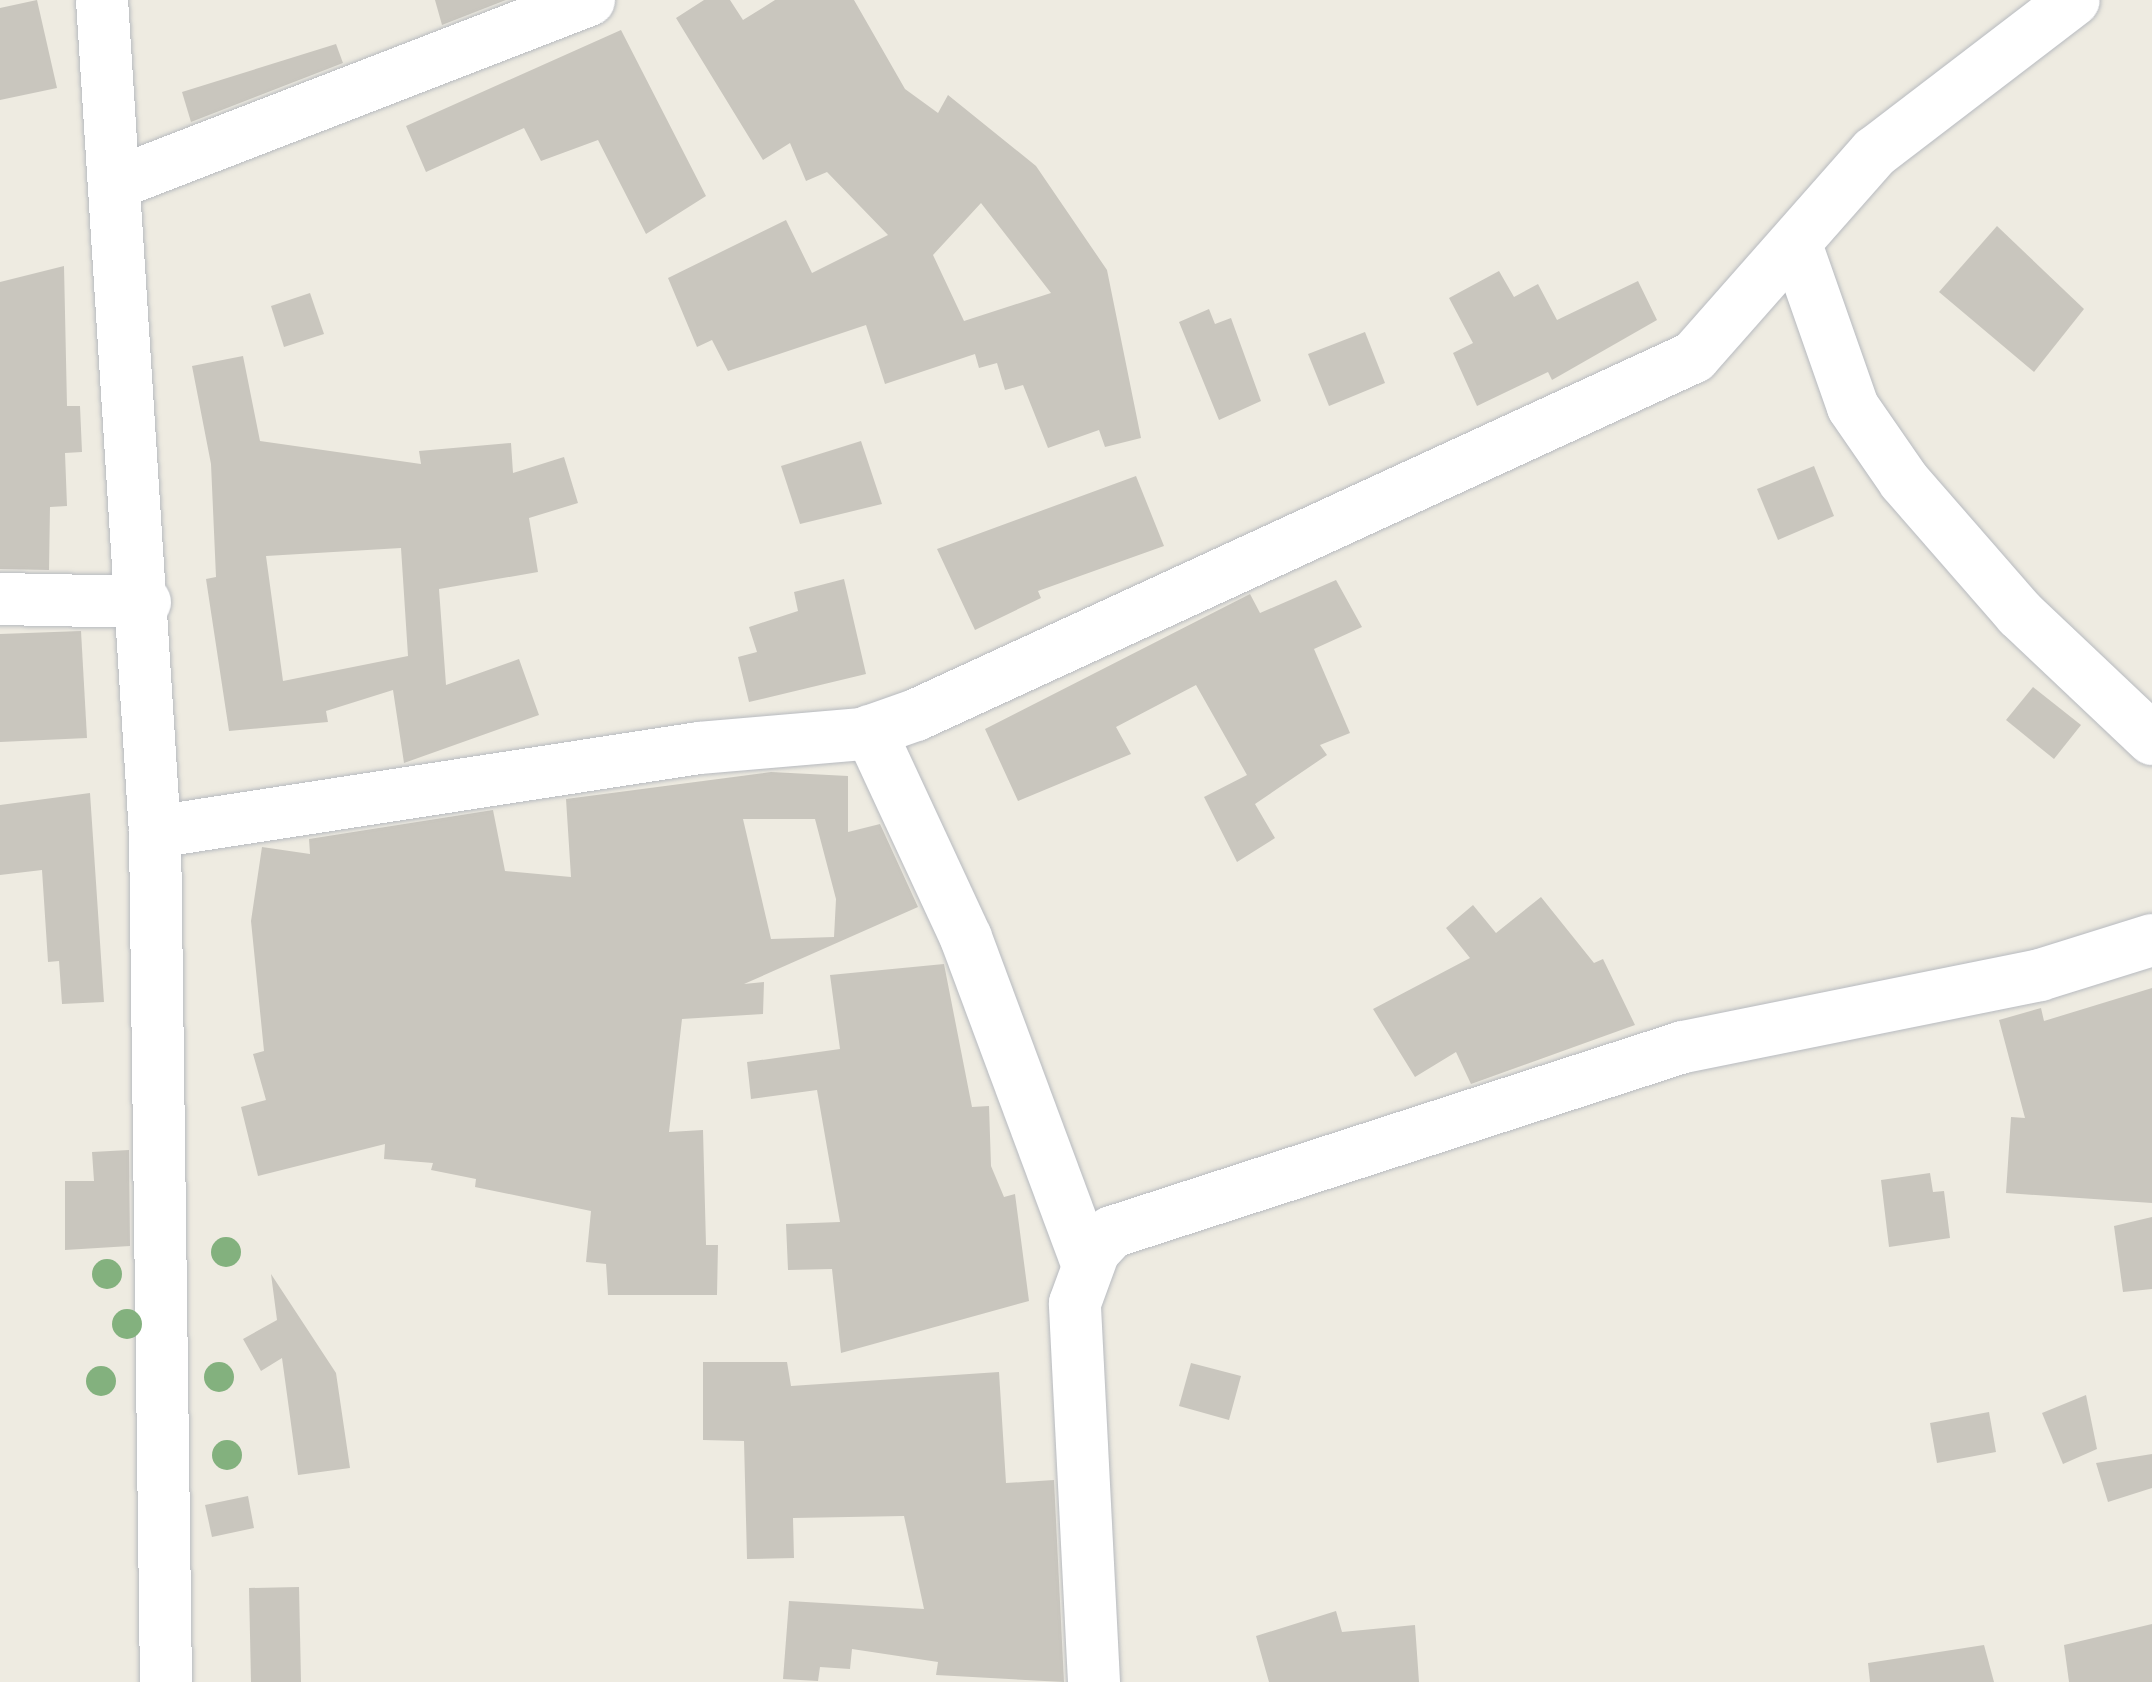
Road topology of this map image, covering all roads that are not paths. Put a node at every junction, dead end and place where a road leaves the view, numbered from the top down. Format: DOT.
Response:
graph roads {
  1 [pos="102,0"];
  2 [pos="589,0"];
  3 [pos="2074,0"];
  4 [pos="119,182"];
  5 [pos="1798,250"];
  6 [pos="0,599"];
  7 [pos="144,602"];
  8 [pos="870,731"];
  9 [pos="2152,738"];
  10 [pos="155,832"];
  11 [pos="2152,940"];
  12 [pos="1088,1264"];
  13 [pos="166,1682"];
  14 [pos="1094,1682"];
  1 -- 4 [label="street"];
  2 -- 4 [label="street"];
  3 -- 5 [label="street"];
  4 -- 7 [label="street"];
  5 -- 8 [label="street"];
  5 -- 9 [label="street"];
  6 -- 7 [label="street"];
  7 -- 10 [label="street"];
  8 -- 10 [label="street"];
  8 -- 12 [label="street"];
  10 -- 13 [label="street"];
  11 -- 12 [label="street"];
  12 -- 14 [label="street"];
}
